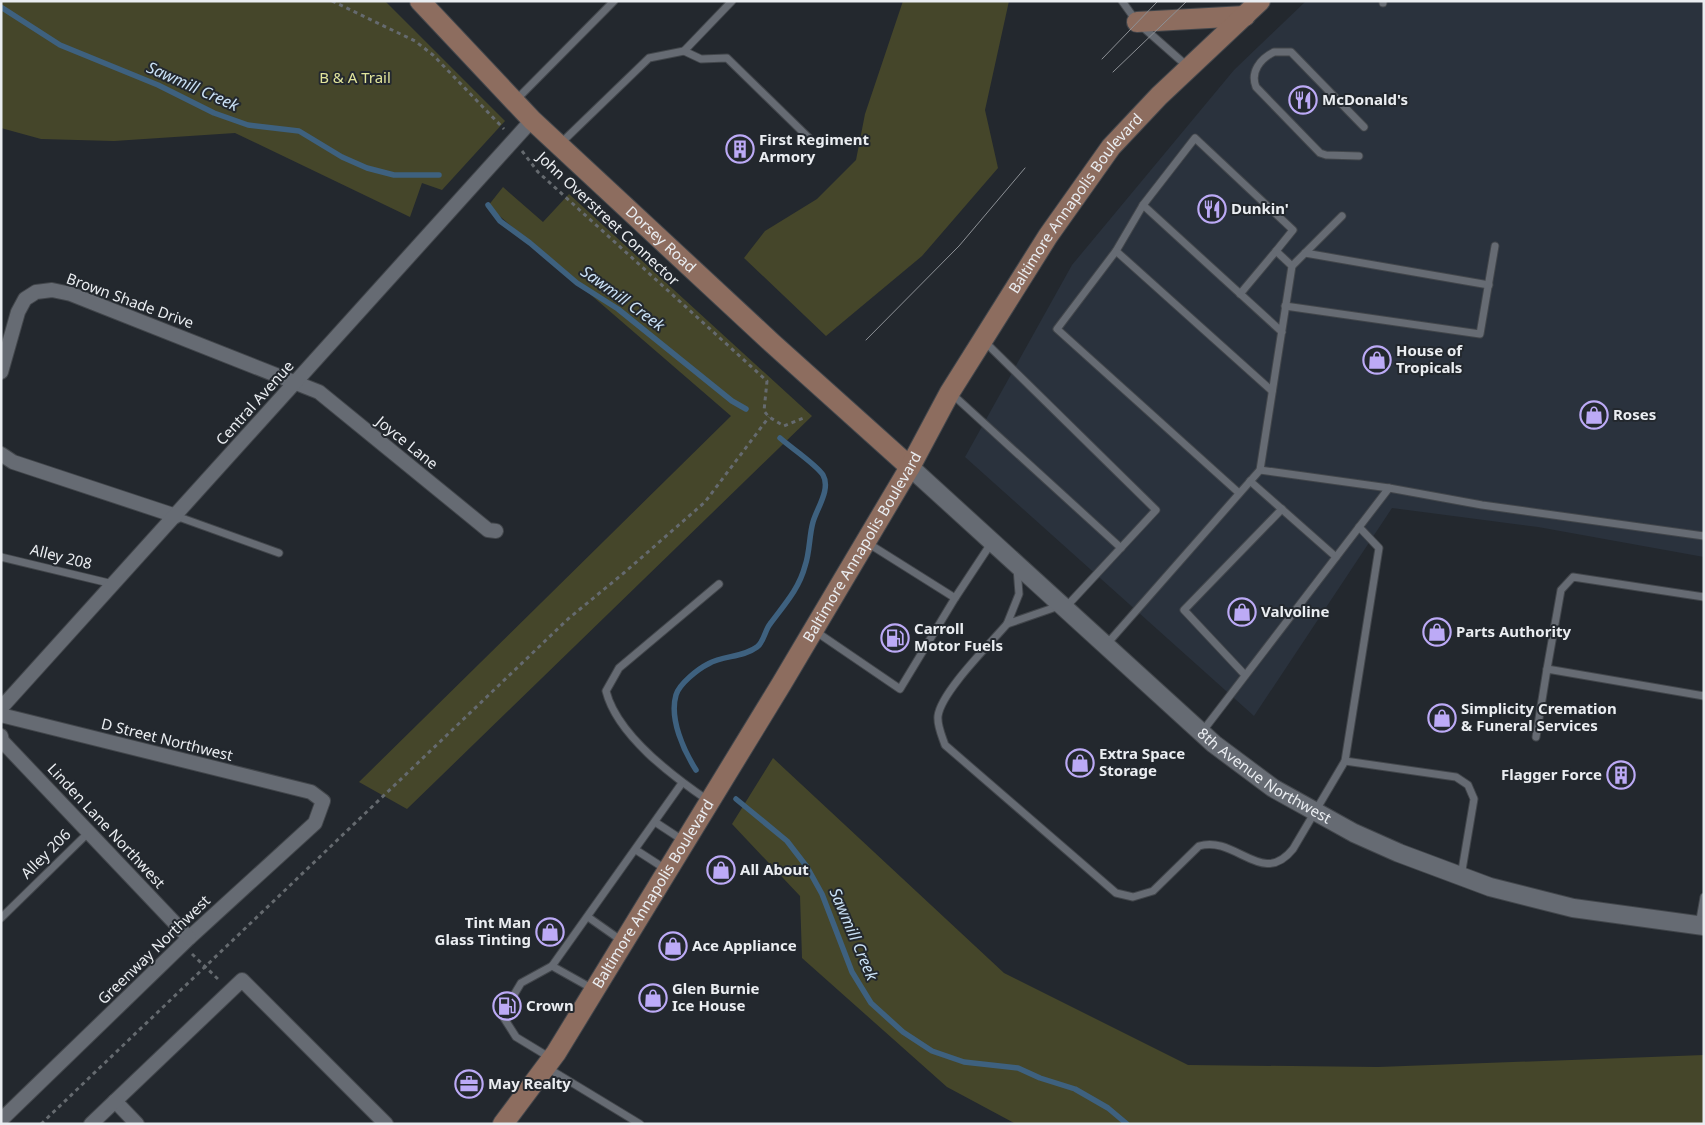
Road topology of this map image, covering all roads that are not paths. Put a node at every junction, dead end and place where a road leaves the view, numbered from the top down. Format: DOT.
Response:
graph roads {
  1 [pos="420,1"];
  2 [pos="614,1"];
  3 [pos="732,1"];
  4 [pos="1122,1"];
  5 [pos="1260,1"];
  6 [pos="1245,16"];
  7 [pos="1137,22"];
  8 [pos="684,51"];
  9 [pos="1189,68"];
  10 [pos="514,102"];
  11 [pos="532,120"];
  12 [pos="1364,127"];
  13 [pos="809,138"];
  14 [pos="558,145"];
  15 [pos="1359,156"];
  16 [pos="1143,205"];
  17 [pos="1342,216"];
  18 [pos="1495,246"];
  19 [pos="1116,251"];
  20 [pos="1276,251"];
  21 [pos="1305,253"];
  22 [pos="1292,266"];
  23 [pos="1489,285"];
  24 [pos="1240,294"];
  25 [pos="1285,306"];
  26 [pos="1282,332"];
  27 [pos="983,340"];
  28 [pos="1,372"];
  29 [pos="296,382"];
  30 [pos="1272,391"];
  31 [pos="950,392"];
  32 [pos="1,454"];
  33 [pos="910,467"];
  34 [pos="1260,470"];
  35 [pos="1250,481"];
  36 [pos="1389,488"];
  37 [pos="1239,493"];
  38 [pos="1282,509"];
  39 [pos="176,516"];
  40 [pos="1359,527"];
  41 [pos="496,532"];
  42 [pos="1704,536"];
  43 [pos="865,541"];
  44 [pos="992,542"];
  45 [pos="1121,548"];
  46 [pos="279,553"];
  47 [pos="1,557"];
  48 [pos="1336,557"];
  49 [pos="1017,565"];
  50 [pos="113,584"];
  51 [pos="719,584"];
  52 [pos="1704,597"];
  53 [pos="955,598"];
  54 [pos="1064,607"];
  55 [pos="1007,624"];
  56 [pos="813,629"];
  57 [pos="1106,645"];
  58 [pos="1547,668"];
  59 [pos="1245,675"];
  60 [pos="1704,696"];
  61 [pos="1,708"];
  62 [pos="1,715"];
  63 [pos="1202,732"];
  64 [pos="1,736"];
  65 [pos="1536,737"];
  66 [pos="1345,761"];
  67 [pos="682,783"];
  68 [pos="323,801"];
  69 [pos="709,801"];
  70 [pos="1314,811"];
  71 [pos="655,822"];
  72 [pos="89,831"];
  73 [pos="685,841"];
  74 [pos="636,850"];
  75 [pos="667,870"];
  76 [pos="1461,876"];
  77 [pos="1704,897"];
  78 [pos="588,917"];
  79 [pos="1,918"];
  80 [pos="1701,926"];
  81 [pos="186,942"];
  82 [pos="624,942"];
  83 [pos="552,966"];
  84 [pos="594,990"];
  85 [pos="549,1063"];
  86 [pos="115,1100"];
  87 [pos="1,1120"];
  88 [pos="92,1124"];
  89 [pos="137,1124"];
  90 [pos="386,1124"];
  91 [pos="503,1124"];
  92 [pos="640,1124"];
  1 -- 10 [label="main road, Dorsey Road"];
  2 -- 10 [label="lane"];
  3 -- 8 [label="lane"];
  4 -- 7 [label="lane"];
  5 -- 6 [label="main road, Baltimore Annapolis Boulevard"];
  6 -- 7 [label="main road"];
  6 -- 9 [label="main road, Baltimore Annapolis Boulevard"];
  7 -- 9 [label="lane"];
  8 -- 13 [label="lane"];
  8 -- 14 [label="lane"];
  9 -- 27 [label="main road, Baltimore Annapolis Boulevard"];
  10 -- 11 [label="main road, Dorsey Road"];
  11 -- 14 [label="main road, Dorsey Road"];
  11 -- 29 [label="street, Central Avenue"];
  12 -- 15 [label="lane"];
  14 -- 33 [label="main road, Dorsey Road"];
  16 -- 19 [label="lane"];
  16 -- 20 [label="lane"];
  16 -- 24 [label="lane"];
  17 -- 21 [label="lane"];
  18 -- 23 [label="lane"];
  19 -- 30 [label="lane"];
  19 -- 37 [label="lane"];
  20 -- 22 [label="lane"];
  20 -- 24 [label="lane"];
  21 -- 22 [label="lane"];
  21 -- 23 [label="lane"];
  22 -- 25 [label="lane"];
  23 -- 25 [label="lane"];
  24 -- 26 [label="lane"];
  25 -- 26 [label="lane"];
  26 -- 30 [label="lane"];
  27 -- 31 [label="main road, Baltimore Annapolis Boulevard"];
  27 -- 45 [label="lane"];
  28 -- 29 [label="street, Brown Shade Drive"];
  29 -- 39 [label="street, Central Avenue"];
  29 -- 41 [label="street, Joyce Lane"];
  30 -- 34 [label="lane"];
  31 -- 33 [label="main road, Baltimore Annapolis Boulevard"];
  31 -- 45 [label="lane"];
  32 -- 39 [label="street"];
  33 -- 43 [label="main road, Baltimore Annapolis Boulevard"];
  33 -- 44 [label="street, 8th Avenue Northwest"];
  34 -- 35 [label="lane"];
  34 -- 36 [label="lane"];
  35 -- 37 [label="lane"];
  35 -- 38 [label="lane"];
  36 -- 40 [label="lane"];
  36 -- 42 [label="lane"];
  37 -- 57 [label="lane"];
  38 -- 48 [label="lane"];
  38 -- 59 [label="lane"];
  39 -- 46 [label="lane"];
  39 -- 50 [label="street, Central Avenue"];
  40 -- 48 [label="lane"];
  40 -- 66 [label="lane"];
  43 -- 53 [label="lane"];
  43 -- 56 [label="main road, Baltimore Annapolis Boulevard"];
  44 -- 49 [label="street, 8th Avenue Northwest"];
  44 -- 53 [label="lane"];
  45 -- 54 [label="lane"];
  47 -- 50 [label="lane, Alley 208"];
  48 -- 59 [label="lane"];
  49 -- 54 [label="street, 8th Avenue Northwest"];
  49 -- 55 [label="lane"];
  50 -- 61 [label="street, Central Avenue"];
  51 -- 67 [label="lane"];
  52 -- 58 [label="lane"];
  53 -- 56 [label="lane"];
  54 -- 55 [label="lane"];
  54 -- 57 [label="street, 8th Avenue Northwest"];
  55 -- 70 [label="lane"];
  56 -- 69 [label="main road, Baltimore Annapolis Boulevard"];
  57 -- 63 [label="street, 8th Avenue Northwest"];
  58 -- 60 [label="lane"];
  58 -- 65 [label="lane"];
  59 -- 63 [label="lane"];
  62 -- 68 [label="street, D Street Northwest"];
  63 -- 70 [label="street, 8th Avenue Northwest"];
  64 -- 72 [label="street, Linden Lane Northwest"];
  66 -- 70 [label="lane"];
  66 -- 76 [label="lane"];
  67 -- 69 [label="lane"];
  67 -- 71 [label="lane"];
  68 -- 81 [label="street, Greenway Northwest"];
  69 -- 73 [label="main road, Baltimore Annapolis Boulevard"];
  70 -- 76 [label="street, 8th Avenue Northwest"];
  71 -- 73 [label="lane"];
  71 -- 74 [label="lane"];
  72 -- 79 [label="lane, Alley 206"];
  72 -- 81 [label="street, Linden Lane Northwest"];
  73 -- 75 [label="main road, Baltimore Annapolis Boulevard"];
  74 -- 75 [label="lane"];
  74 -- 78 [label="lane"];
  75 -- 82 [label="main road, Baltimore Annapolis Boulevard"];
  76 -- 80 [label="street, 8th Avenue Northwest"];
  77 -- 80 [label="lane"];
  78 -- 82 [label="lane"];
  78 -- 83 [label="lane"];
  81 -- 87 [label="street, Greenway Northwest"];
  82 -- 84 [label="main road, Baltimore Annapolis Boulevard"];
  83 -- 84 [label="lane"];
  83 -- 85 [label="lane"];
  84 -- 85 [label="main road, Baltimore Annapolis Boulevard"];
  85 -- 91 [label="main road, Baltimore Annapolis Boulevard"];
  85 -- 92 [label="lane"];
  86 -- 88 [label="street"];
  86 -- 89 [label="street"];
  86 -- 90 [label="street"];
}
